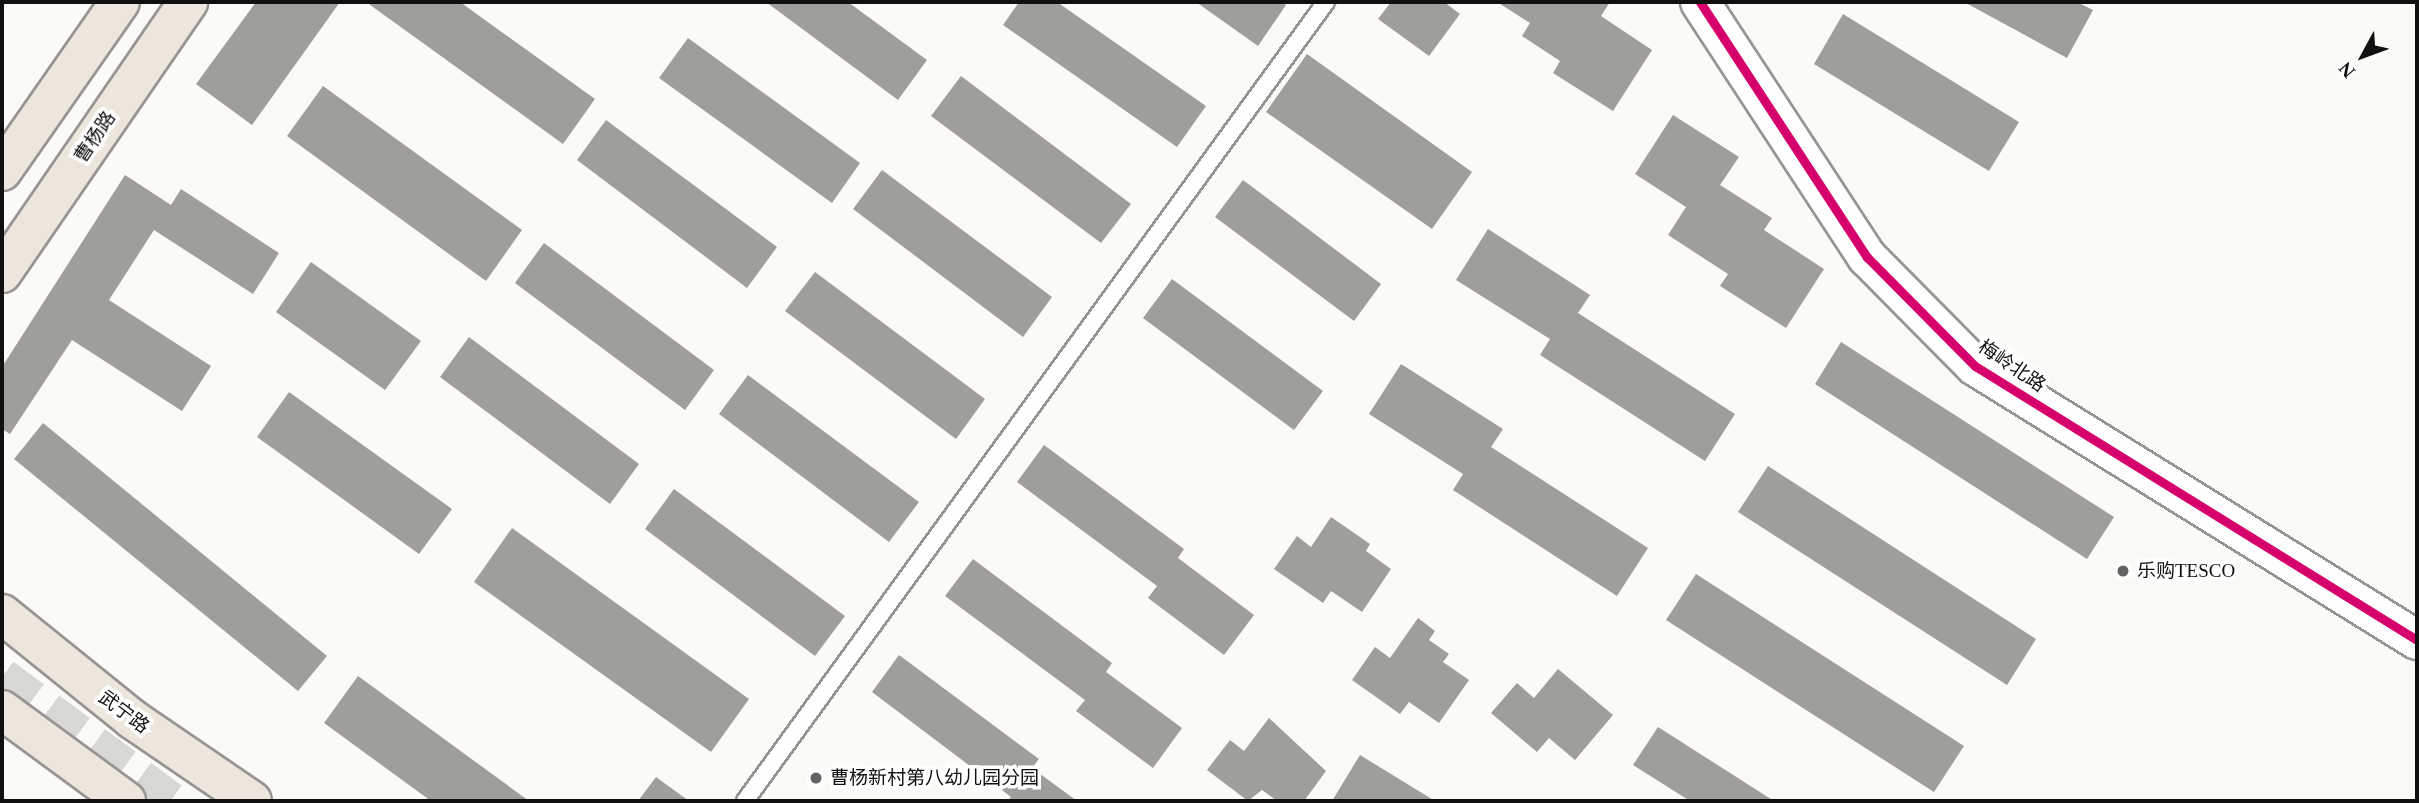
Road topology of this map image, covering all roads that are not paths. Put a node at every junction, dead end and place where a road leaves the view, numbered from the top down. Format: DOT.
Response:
graph roads {
  1 [pos="120,2"];
  2 [pos="187,2"];
  3 [pos="1326,2"];
  4 [pos="1700,2"];
  5 [pos="2,171"];
  6 [pos="2,273"];
  7 [pos="2,614"];
  8 [pos="2417,640"];
  9 [pos="2,710"];
  10 [pos="126,801"];
  11 [pos="252,801"];
  12 [pos="745,801"];
  1 -- 5 [label="main road"];
  2 -- 6 [label="main road, 曹杨路"];
  3 -- 12 [label="lane"];
  4 -- 8 [label="street, 梅岭北路"];
  7 -- 11 [label="main road, 武宁路"];
  9 -- 10 [label="main road"];
}
